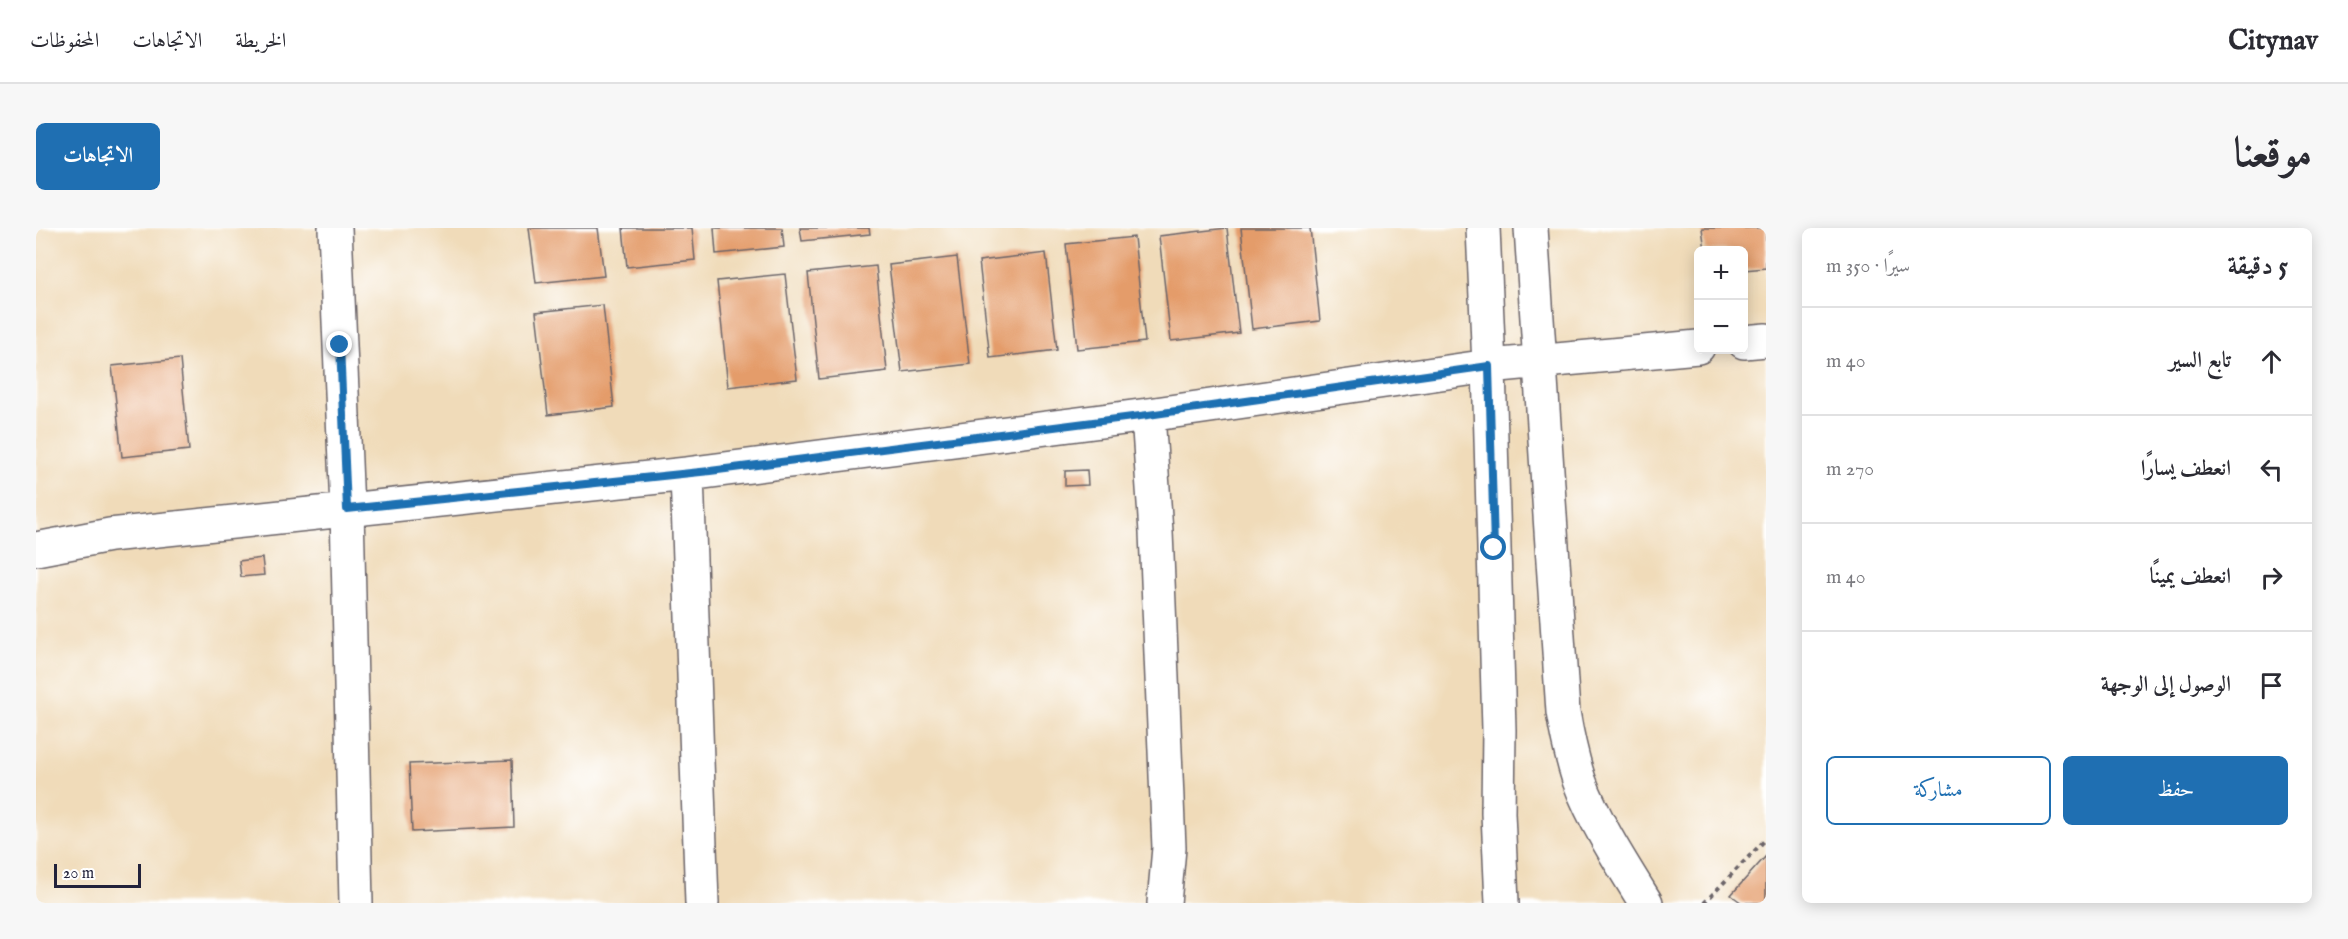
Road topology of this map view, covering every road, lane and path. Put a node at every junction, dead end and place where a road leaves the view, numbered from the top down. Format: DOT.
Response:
graph roads {
  1 [pos="335,228"];
  2 [pos="1483,228"];
  3 [pos="1532,228"];
  4 [pos="1766,340"];
  5 [pos="1748,342"];
  6 [pos="1694,347"];
  7 [pos="1539,362"];
  8 [pos="1489,366"];
  9 [pos="1148,415"];
  10 [pos="687,474"];
  11 [pos="347,509"];
  12 [pos="36,549"];
  13 [pos="1766,839"];
  14 [pos="356,903"];
  15 [pos="702,903"];
  16 [pos="1164,903"];
  17 [pos="1502,903"];
  18 [pos="1646,903"];
  19 [pos="1704,903"];
  1 -- 11 [label="street"];
  2 -- 8 [label="street"];
  3 -- 7 [label="street"];
  4 -- 5 [label="street"];
  6 -- 7 [label="street"];
  7 -- 8 [label="street"];
  7 -- 18 [label="street"];
  8 -- 9 [label="street"];
  8 -- 17 [label="street"];
  9 -- 10 [label="street"];
  9 -- 16 [label="street"];
  10 -- 11 [label="street"];
  10 -- 15 [label="street"];
  11 -- 12 [label="street"];
  11 -- 14 [label="street"];
  13 -- 19 [label="path"];
}
